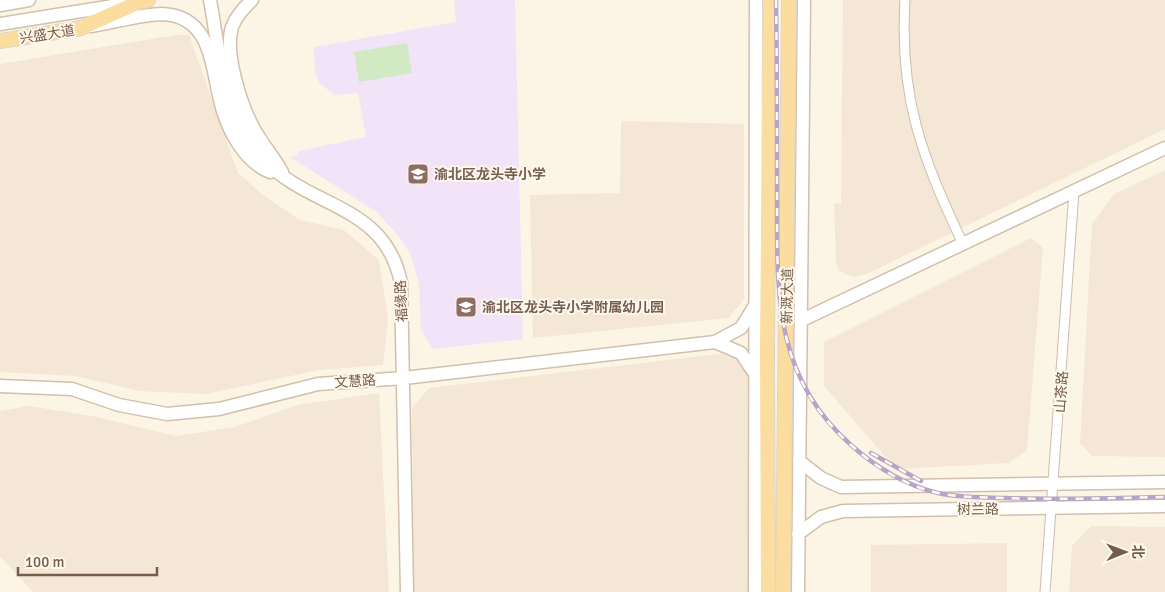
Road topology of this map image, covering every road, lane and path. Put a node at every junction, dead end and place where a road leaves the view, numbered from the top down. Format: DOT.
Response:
graph roads {
  1 [pos="30,0"];
  2 [pos="210,0"];
  3 [pos="252,0"];
  4 [pos="756,0"];
  5 [pos="770,0"];
  6 [pos="790,0"];
  7 [pos="804,0"];
  8 [pos="905,0"];
  9 [pos="143,1"];
  10 [pos="0,5"];
  11 [pos="0,24"];
  12 [pos="81,28"];
  13 [pos="0,41"];
  14 [pos="1165,148"];
  15 [pos="286,179"];
  16 [pos="1074,191"];
  17 [pos="962,244"];
  18 [pos="754,307"];
  19 [pos="802,320"];
  20 [pos="715,342"];
  21 [pos="754,372"];
  22 [pos="404,378"];
  23 [pos="0,386"];
  24 [pos="799,461"];
  25 [pos="1165,482"];
  26 [pos="1054,484"];
  27 [pos="1165,506"];
  28 [pos="1052,508"];
  29 [pos="798,534"];
  30 [pos="407,592"];
  31 [pos="755,592"];
  32 [pos="768,592"];
  33 [pos="783,592"];
  34 [pos="798,592"];
  35 [pos="1045,592"];
  1 -- 10 [label="street"];
  2 -- 15 [label="street, 福缘路"];
  3 -- 15 [label="street"];
  4 -- 18 [label="street"];
  5 -- 32 [label="main road, 新溉大道"];
  6 -- 33 [label="main road, 新溉大道"];
  7 -- 19 [label="street, 新溉大道"];
  8 -- 17 [label="street"];
  9 -- 11 [label="street"];
  9 -- 12 [label="main road, 兴盛大道"];
  12 -- 13 [label="main road, 兴盛大道"];
  12 -- 15 [label="street"];
  14 -- 16 [label="street"];
  15 -- 22 [label="street, 福缘路"];
  16 -- 17 [label="street"];
  16 -- 26 [label="street, 山茶路"];
  17 -- 19 [label="street"];
  18 -- 20 [label="street"];
  18 -- 21 [label="street"];
  19 -- 24 [label="street, 新溉大道"];
  20 -- 21 [label="street"];
  20 -- 22 [label="street, 文慧路"];
  21 -- 31 [label="street"];
  22 -- 23 [label="street, 文慧路"];
  22 -- 30 [label="street, 福缘路"];
  24 -- 26 [label="street"];
  24 -- 29 [label="street, 新溉大道"];
  25 -- 26 [label="street"];
  26 -- 28 [label="street, 山茶路"];
  27 -- 28 [label="street, 树兰路"];
  28 -- 29 [label="street, 树兰路"];
  28 -- 35 [label="street, 山茶路"];
  29 -- 34 [label="street, 新溉大道"];
}
